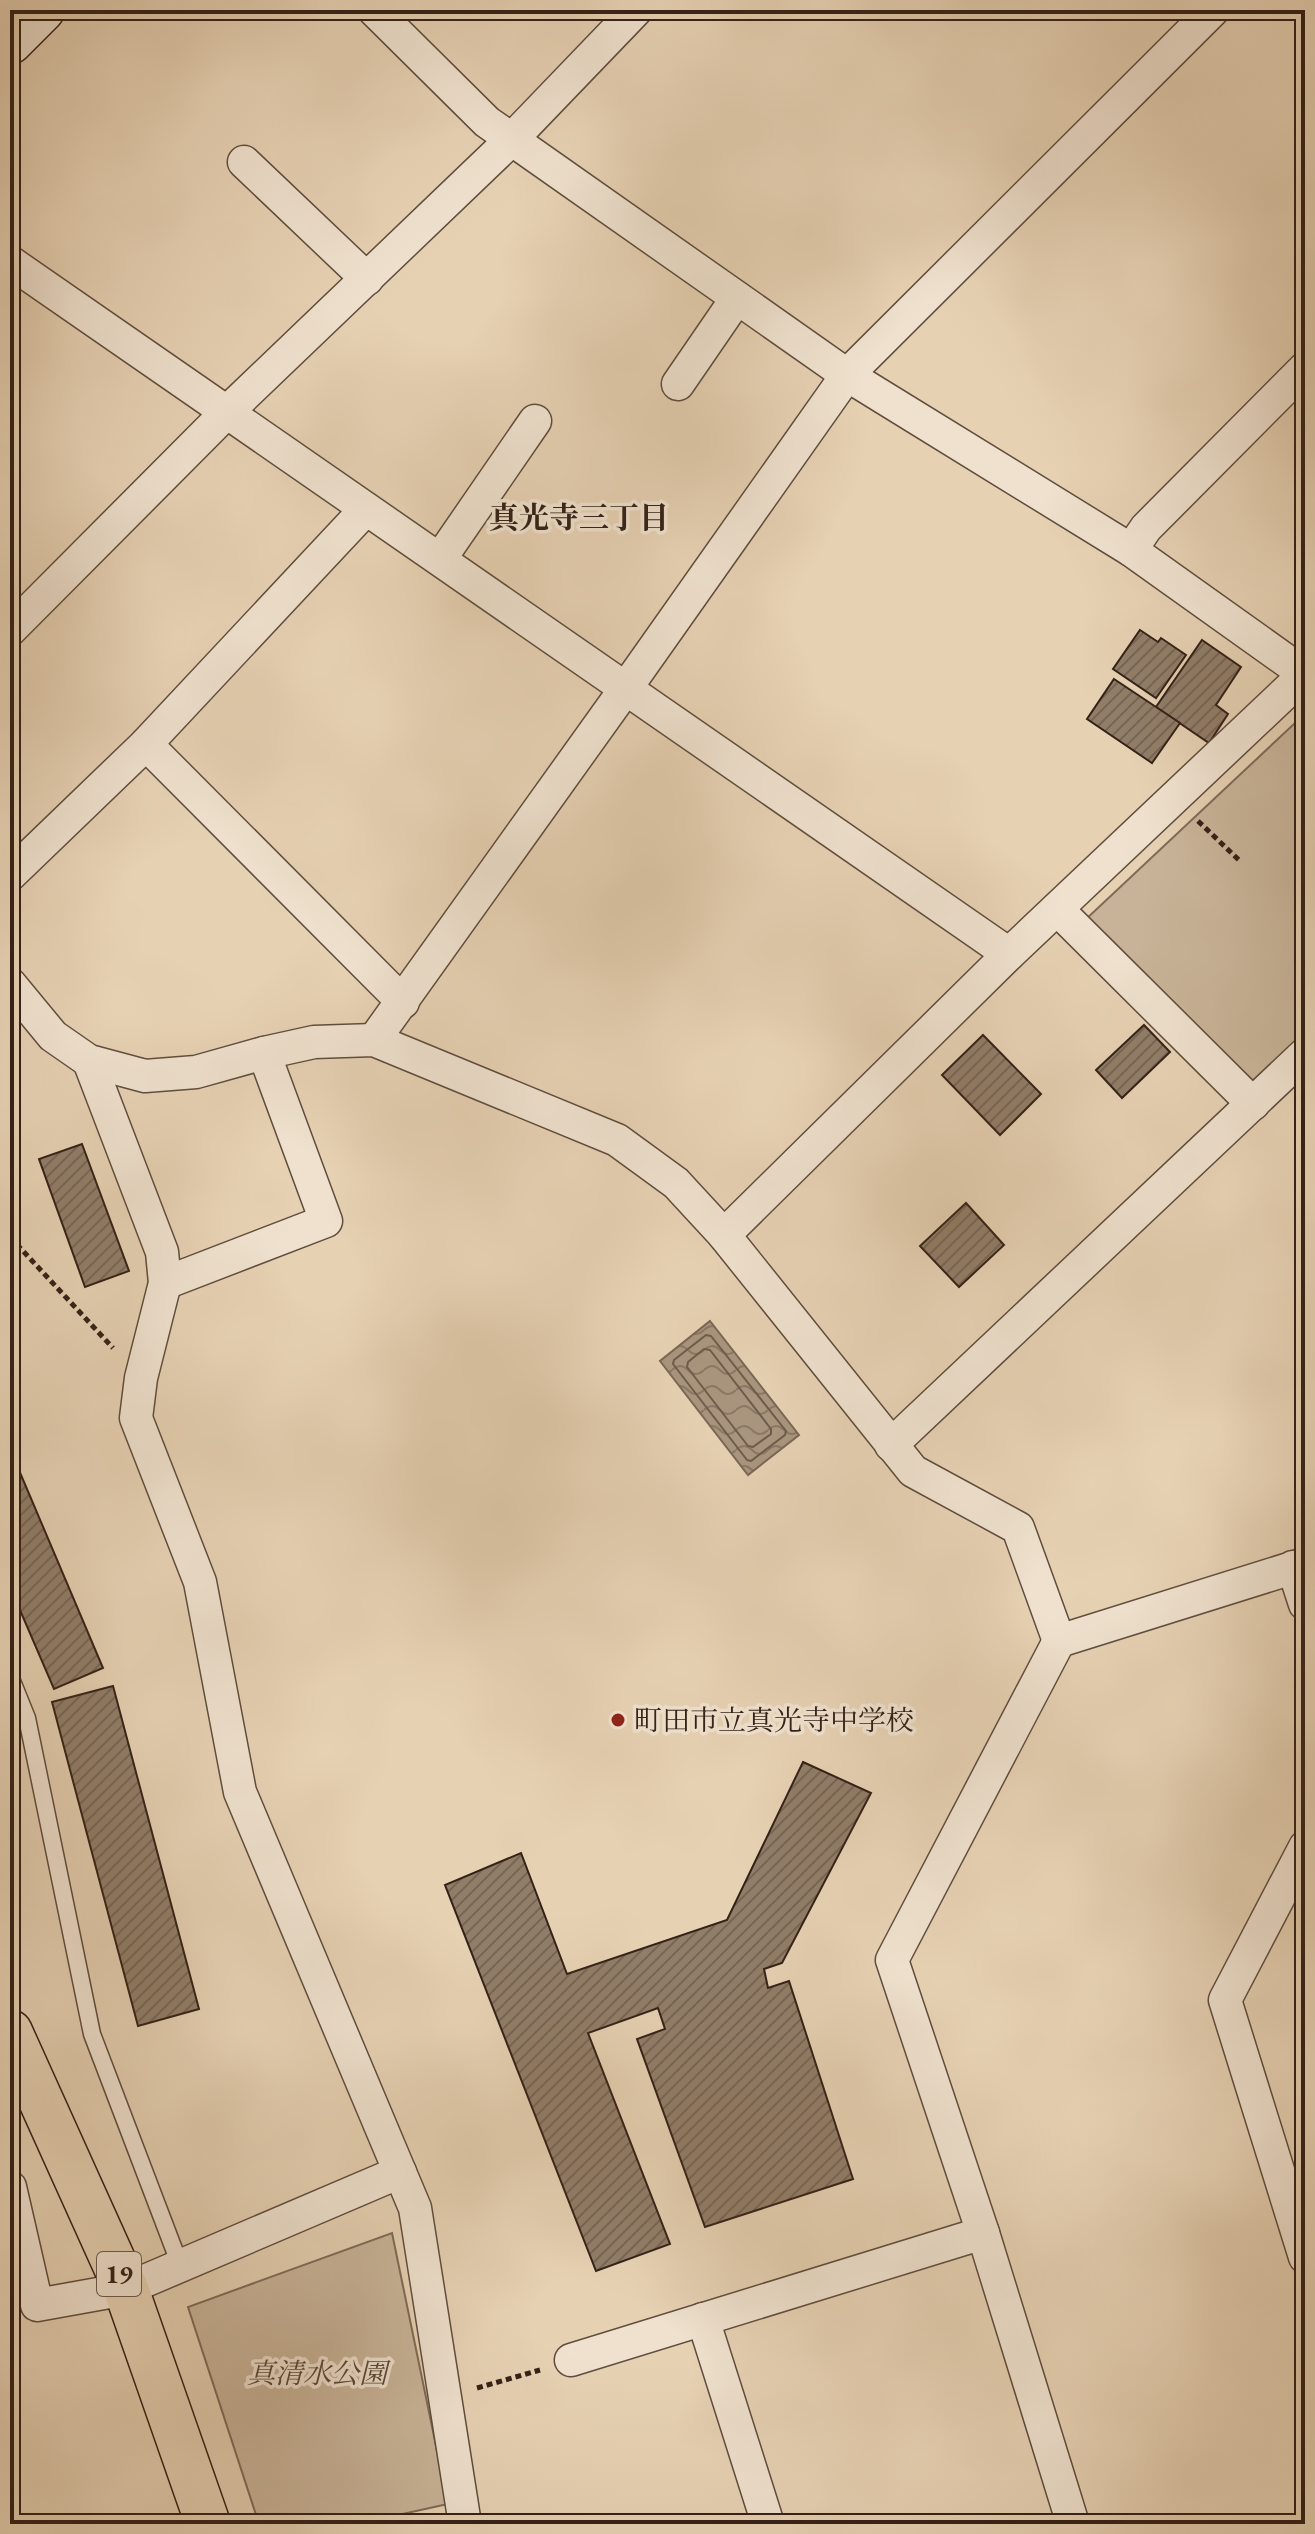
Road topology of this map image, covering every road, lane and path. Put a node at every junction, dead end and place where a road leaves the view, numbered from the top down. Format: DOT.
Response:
graph roads {
  1 [pos="42,10"];
  2 [pos="374,10"];
  3 [pos="636,10"];
  4 [pos="1213,10"];
  5 [pos="10,42"];
  6 [pos="512,139"];
  7 [pos="244,162"];
  8 [pos="10,262"];
  9 [pos="367,279"];
  10 [pos="737,298"];
  11 [pos="1305,368"];
  12 [pos="847,375"];
  13 [pos="678,384"];
  14 [pos="227,412"];
  15 [pos="535,421"];
  16 [pos="366,509"];
  17 [pos="1131,550"];
  18 [pos="440,559"];
  19 [pos="10,630"];
  20 [pos="1305,674"];
  21 [pos="626,688"];
  22 [pos="146,744"];
  23 [pos="1174,798"];
  24 [pos="1240,861"];
  25 [pos="10,875"];
  26 [pos="1057,909"];
  27 [pos="1009,954"];
  28 [pos="10,984"];
  29 [pos="403,1002"];
  30 [pos="374,1040"];
  31 [pos="264,1053"];
  32 [pos="1305,1054"];
  33 [pos="89,1061"];
  34 [pos="1253,1104"];
  35 [pos="724,1235"];
  36 [pos="10,1237"];
  37 [pos="165,1283"];
  38 [pos="141,1378"];
  39 [pos="891,1445"];
  40 [pos="1299,1566"];
  41 [pos="1305,1604"];
  42 [pos="1059,1641"];
  43 [pos="10,1676"];
  44 [pos="1305,1847"];
  45 [pos="10,2032"];
  46 [pos="400,2172"];
  47 [pos="10,2187"];
  48 [pos="983,2233"];
  49 [pos="1303,2244"];
  50 [pos="180,2265"];
  51 [pos="126,2289"];
  52 [pos="703,2319"];
  53 [pos="571,2360"];
  54 [pos="208,2524"];
  55 [pos="465,2524"];
  56 [pos="768,2524"];
  57 [pos="1073,2524"];
  1 -- 5 [label="main road"];
  2 -- 6 [label="street"];
  3 -- 6 [label="street"];
  4 -- 12 [label="street"];
  6 -- 9 [label="street"];
  6 -- 10 [label="street"];
  7 -- 9 [label="street"];
  8 -- 14 [label="street"];
  9 -- 14 [label="street"];
  10 -- 12 [label="street"];
  10 -- 13 [label="street"];
  11 -- 17 [label="street"];
  12 -- 17 [label="street"];
  12 -- 21 [label="street"];
  14 -- 16 [label="street"];
  14 -- 19 [label="street"];
  15 -- 18 [label="street"];
  16 -- 18 [label="street"];
  16 -- 22 [label="street"];
  17 -- 20 [label="street"];
  18 -- 21 [label="street"];
  20 -- 23 [label="street"];
  21 -- 27 [label="street"];
  21 -- 29 [label="street"];
  22 -- 25 [label="street"];
  22 -- 29 [label="street"];
  23 -- 24 [label="path"];
  23 -- 26 [label="street"];
  26 -- 27 [label="street"];
  26 -- 34 [label="street"];
  27 -- 35 [label="street"];
  28 -- 33 [label="street"];
  29 -- 30 [label="street"];
  30 -- 31 [label="street"];
  30 -- 35 [label="street"];
  31 -- 33 [label="street"];
  31 -- 37 [label="street"];
  32 -- 34 [label="street"];
  33 -- 37 [label="street"];
  34 -- 39 [label="street"];
  35 -- 39 [label="street"];
  36 -- 38 [label="path"];
  37 -- 38 [label="street"];
  38 -- 46 [label="street"];
  39 -- 42 [label="street"];
  40 -- 41 [label="street"];
  40 -- 42 [label="street"];
  42 -- 48 [label="street"];
  43 -- 50 [label="lane"];
  44 -- 49 [label="street"];
  45 -- 51 [label="main road, 19"];
  46 -- 50 [label="street"];
  46 -- 55 [label="street"];
  47 -- 51 [label="street"];
  48 -- 52 [label="street"];
  48 -- 57 [label="street"];
  50 -- 51 [label="street"];
  51 -- 54 [label="main road, 19"];
  52 -- 53 [label="street"];
  52 -- 56 [label="street"];
}
